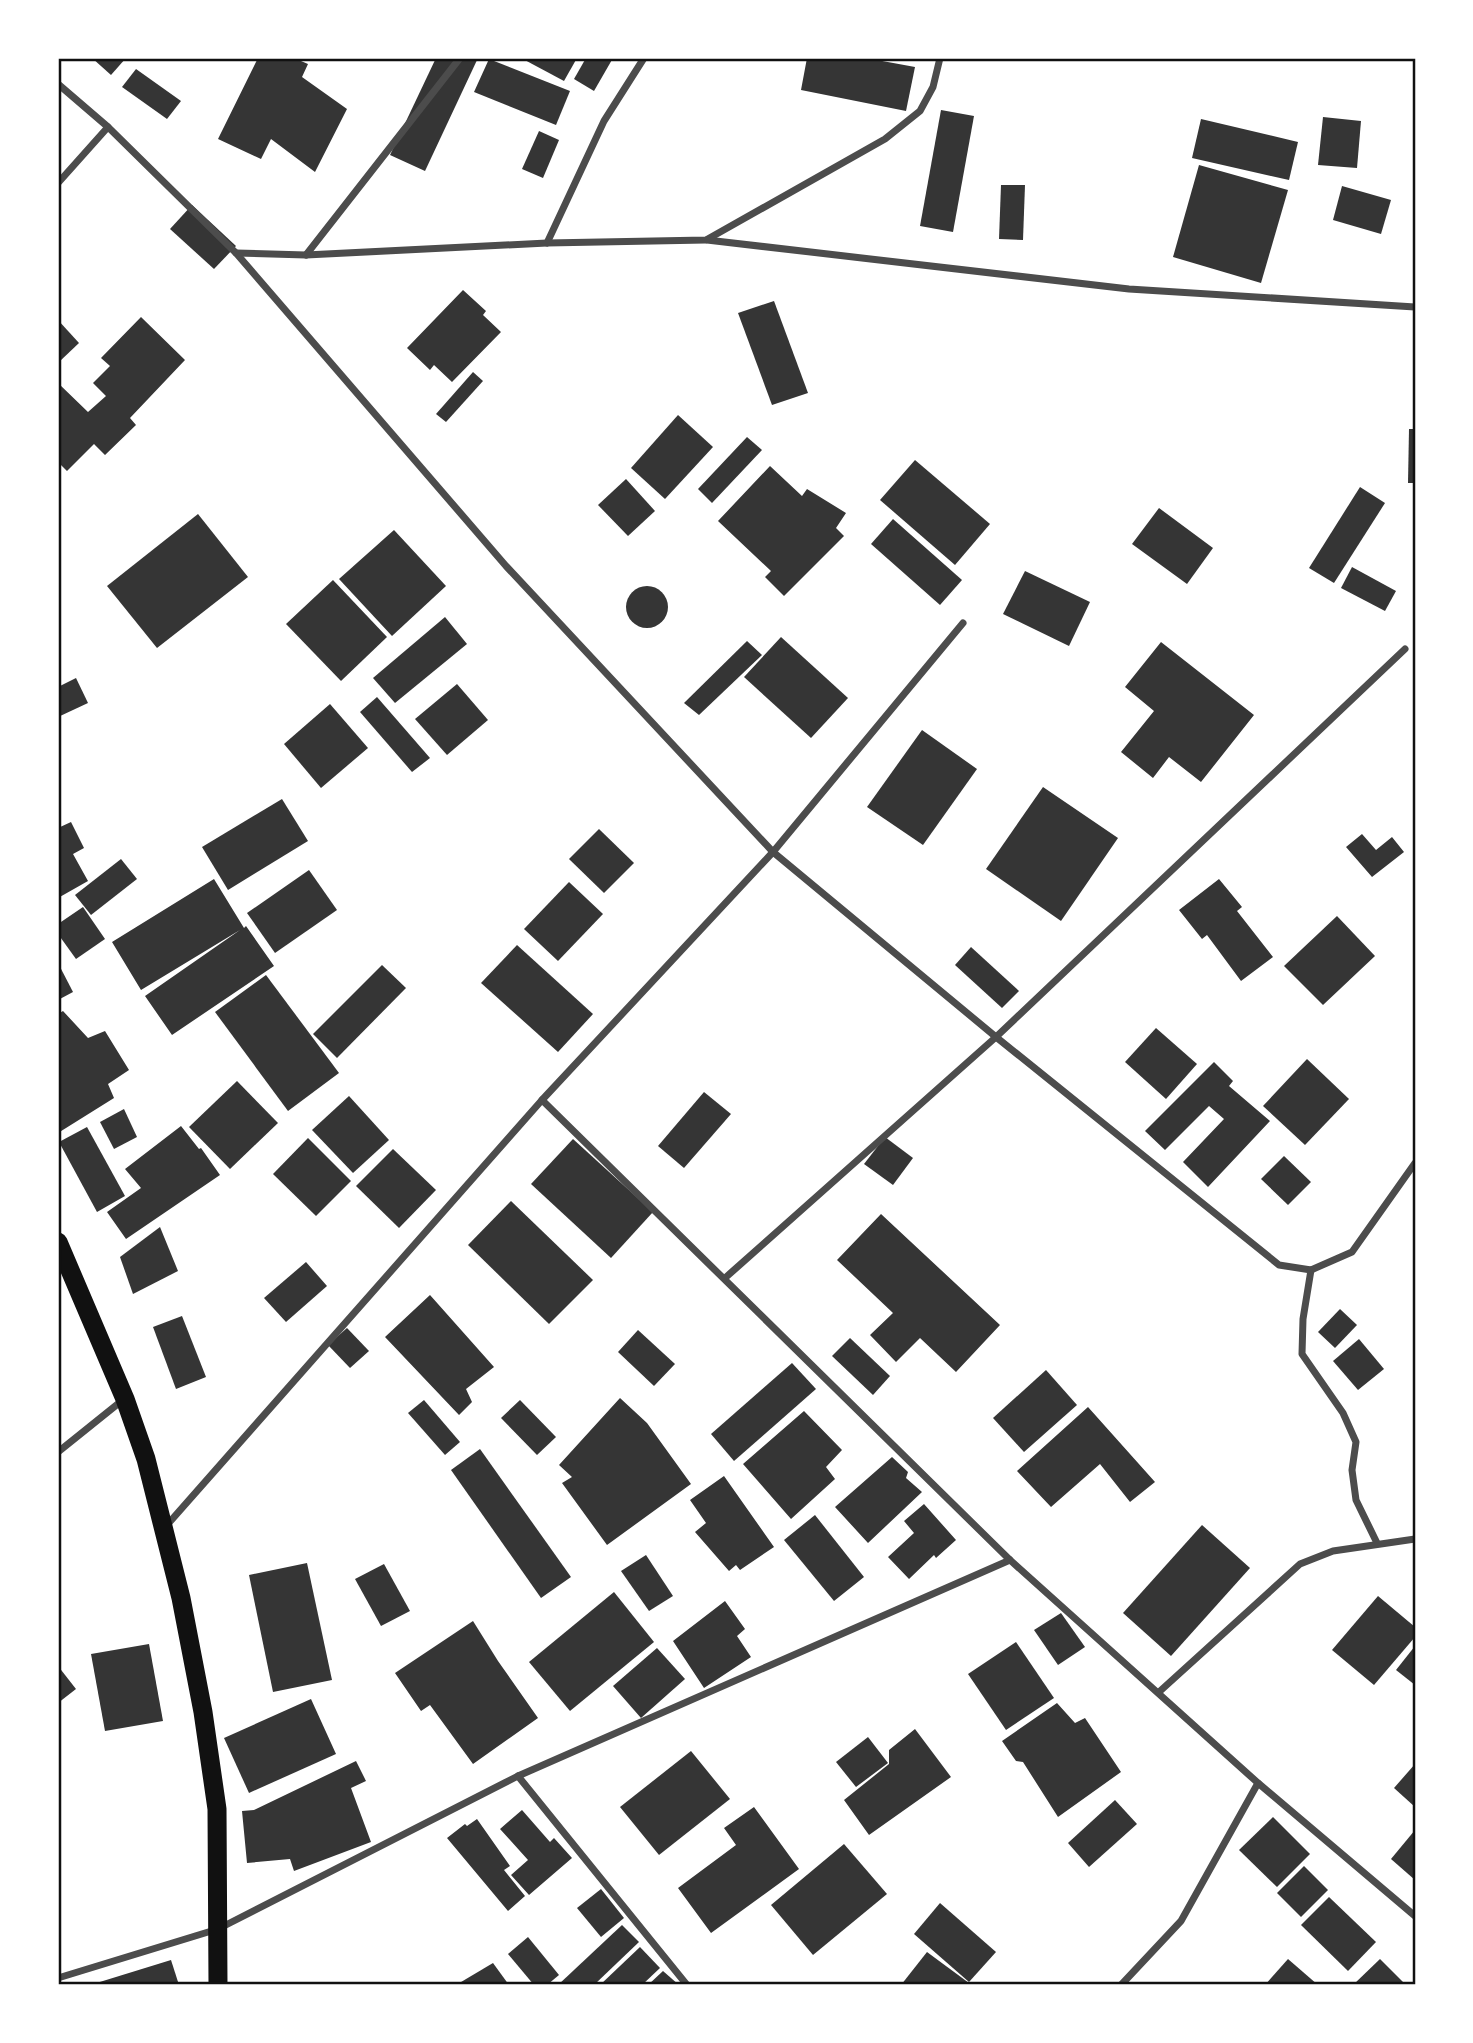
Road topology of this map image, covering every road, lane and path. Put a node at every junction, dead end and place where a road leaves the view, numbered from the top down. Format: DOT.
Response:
graph roads {
  1 [pos="460,58"];
  2 [pos="643,58"];
  3 [pos="940,58"];
  4 [pos="58,84"];
  5 [pos="108,127"];
  6 [pos="58,183"];
  7 [pos="706,240"];
  8 [pos="547,243"];
  9 [pos="236,253"];
  10 [pos="306,255"];
  11 [pos="1415,307"];
  12 [pos="963,623"];
  13 [pos="1405,649"];
  14 [pos="773,852"];
  15 [pos="996,1037"];
  16 [pos="542,1100"];
  17 [pos="1415,1163"];
  18 [pos="58,1242"];
  19 [pos="1311,1270"];
  20 [pos="725,1278"];
  21 [pos="125,1399"];
  22 [pos="58,1452"];
  23 [pos="164,1528"];
  24 [pos="1415,1539"];
  25 [pos="1377,1543"];
  26 [pos="1010,1560"];
  27 [pos="1159,1692"];
  28 [pos="518,1776"];
  29 [pos="1258,1783"];
  30 [pos="1415,1916"];
  31 [pos="218,1929"];
  32 [pos="58,1978"];
  33 [pos="218,1985"];
  34 [pos="687,1985"];
  35 [pos="1121,1985"];
  1 -- 10 [label="street"];
  2 -- 8 [label="street"];
  3 -- 7 [label="street"];
  4 -- 5 [label="street"];
  5 -- 6 [label="street"];
  5 -- 9 [label="street"];
  7 -- 8 [label="street"];
  7 -- 11 [label="street"];
  8 -- 10 [label="street"];
  9 -- 10 [label="street"];
  9 -- 14 [label="street"];
  12 -- 14 [label="street"];
  13 -- 15 [label="street"];
  14 -- 15 [label="street"];
  14 -- 16 [label="street"];
  15 -- 19 [label="street"];
  15 -- 20 [label="street"];
  16 -- 20 [label="street"];
  16 -- 23 [label="street"];
  17 -- 19 [label="street"];
  18 -- 21 [label="highway"];
  19 -- 25 [label="street"];
  20 -- 26 [label="street"];
  21 -- 22 [label="street"];
  21 -- 23 [label="highway"];
  23 -- 31 [label="highway"];
  24 -- 25 [label="street"];
  25 -- 27 [label="street"];
  26 -- 27 [label="street"];
  26 -- 28 [label="street"];
  27 -- 29 [label="street"];
  28 -- 31 [label="street"];
  28 -- 34 [label="street"];
  29 -- 30 [label="street"];
  29 -- 35 [label="street"];
  31 -- 32 [label="street"];
  31 -- 33 [label="highway"];
}
